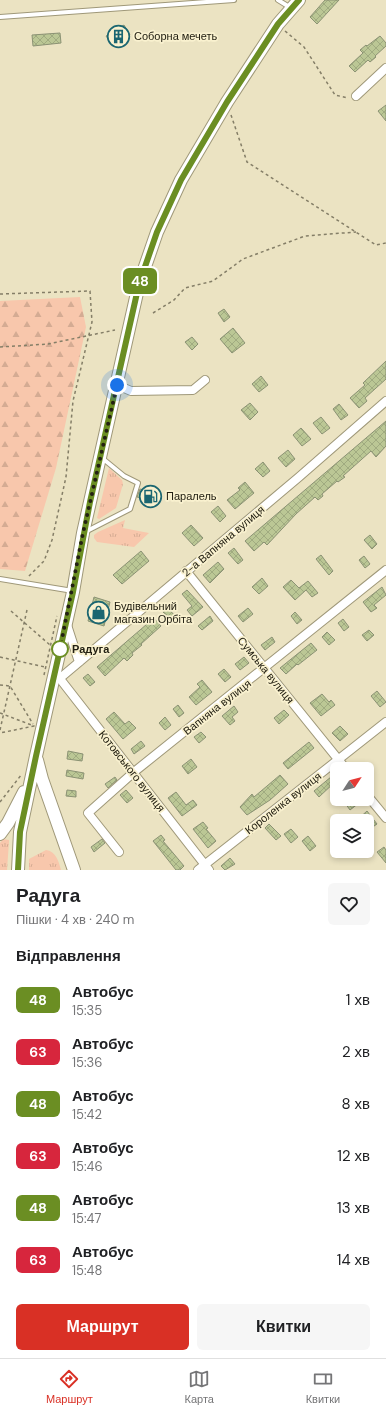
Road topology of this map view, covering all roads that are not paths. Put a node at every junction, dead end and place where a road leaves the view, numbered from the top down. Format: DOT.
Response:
graph roads {
  1 [pos="234,0"];
  2 [pos="278,0"];
  3 [pos="295,4"];
  4 [pos="0,17"];
  5 [pos="386,68"];
  6 [pos="356,96"];
  7 [pos="205,380"];
  8 [pos="117,385"];
  9 [pos="386,401"];
  10 [pos="100,456"];
  11 [pos="83,533"];
  12 [pos="386,570"];
  13 [pos="186,571"];
  14 [pos="0,579"];
  15 [pos="73,592"];
  16 [pos="62,618"];
  17 [pos="79,662"];
  18 [pos="264,668"];
  19 [pos="53,673"];
  20 [pos="386,722"];
  21 [pos="36,756"];
  22 [pos="338,760"];
  23 [pos="134,772"];
  24 [pos="374,803"];
  25 [pos="386,818"];
  26 [pos="0,834"];
  27 [pos="119,852"];
  28 [pos="204,868"];
  29 [pos="18,870"];
  30 [pos="74,870"];
  1 -- 4 [label="lane"];
  2 -- 3 [label="lane"];
  3 -- 8 [label="main road"];
  5 -- 6 [label="street"];
  7 -- 8 [label="street"];
  8 -- 10 [label="main road"];
  9 -- 13 [label="street, 2-а Вапняна вулиця"];
  10 -- 11 [label="main road"];
  10 -- 11 [label="lane"];
  11 -- 15 [label="main road"];
  12 -- 18 [label="street, Вапняна вулиця"];
  13 -- 17 [label="street, 2-а Вапняна вулиця"];
  13 -- 18 [label="street, Сумська вулиця"];
  14 -- 15 [label="lane"];
  15 -- 16 [label="main road"];
  16 -- 17 [label="street"];
  16 -- 19 [label="main road"];
  17 -- 19 [label="street, 2-а Вапняна вулиця"];
  18 -- 22 [label="street, Сумська вулиця"];
  18 -- 23 [label="street, Вапняна вулиця"];
  19 -- 21 [label="main road"];
  19 -- 23 [label="street, Котовського вулиця"];
  20 -- 22 [label="street, Короленка вулиця"];
  21 -- 26 [label="main road"];
  21 -- 29 [label="main road"];
  21 -- 30 [label="main road"];
  22 -- 28 [label="street, Короленка вулиця"];
  23 -- 27 [label="street, Вапняна вулиця"];
  23 -- 28 [label="street, Котовського вулиця"];
  24 -- 25 [label="street"];
}
